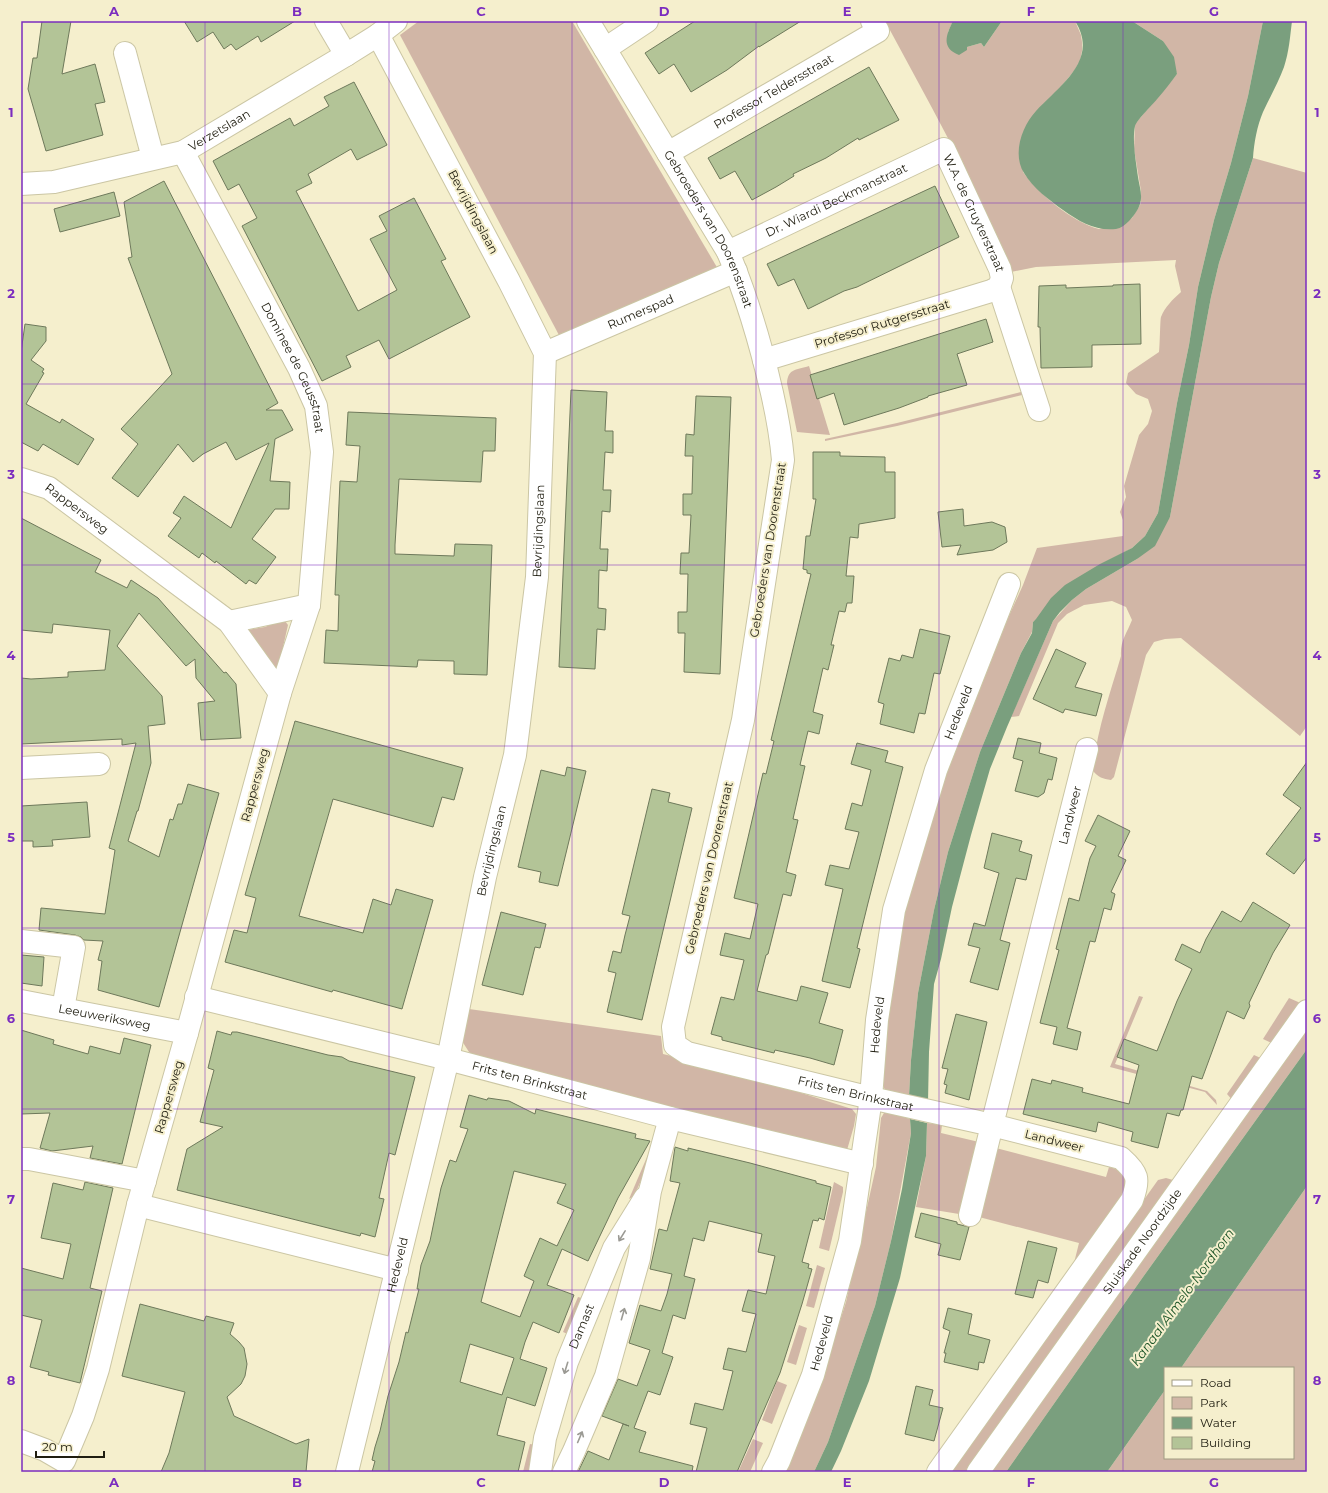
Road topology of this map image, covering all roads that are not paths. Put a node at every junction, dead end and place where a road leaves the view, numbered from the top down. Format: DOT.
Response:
graph roads {
  1 [pos="326,21"];
  2 [pos="396,21"];
  3 [pos="588,21"];
  4 [pos="647,21"];
  5 [pos="875,26"];
  6 [pos="378,35"];
  7 [pos="605,49"];
  8 [pos="125,53"];
  9 [pos="346,55"];
  10 [pos="944,149"];
  11 [pos="183,152"];
  12 [pos="668,152"];
  13 [pos="153,158"];
  14 [pos="21,184"];
  15 [pos="732,262"];
  16 [pos="1000,283"];
  17 [pos="545,353"];
  18 [pos="764,360"];
  19 [pos="1039,410"];
  20 [pos="21,479"];
  21 [pos="1009,584"];
  22 [pos="309,605"];
  23 [pos="229,622"];
  24 [pos="280,693"];
  25 [pos="1087,748"];
  26 [pos="99,764"];
  27 [pos="21,768"];
  28 [pos="21,941"];
  29 [pos="196,997"];
  30 [pos="21,1001"];
  31 [pos="63,1009"];
  32 [pos="1307,1011"];
  33 [pos="187,1032"];
  34 [pos="675,1045"];
  35 [pos="448,1058"];
  36 [pos="871,1098"];
  37 [pos="670,1118"];
  38 [pos="992,1125"];
  39 [pos="21,1159"];
  40 [pos="862,1164"];
  41 [pos="145,1181"];
  42 [pos="650,1190"];
  43 [pos="138,1205"];
  44 [pos="970,1214"];
  45 [pos="396,1270"];
  46 [pos="21,1441"];
  47 [pos="71,1466"];
  48 [pos="347,1472"];
  49 [pos="540,1472"];
  50 [pos="564,1472"];
  51 [pos="773,1472"];
  52 [pos="938,1472"];
  53 [pos="978,1472"];
  1 -- 9 [label="street"];
  2 -- 6 [label="street, Verzetslaan"];
  3 -- 7 [label="street, Gebroeders van Doorenstraat"];
  4 -- 7 [label="street"];
  5 -- 12 [label="street, Professor Teldersstraat"];
  6 -- 9 [label="street, Verzetslaan"];
  6 -- 17 [label="street, Bevrijdingslaan"];
  7 -- 12 [label="street, Gebroeders van Doorenstraat"];
  8 -- 13 [label="street"];
  9 -- 11 [label="street, Verzetslaan"];
  10 -- 15 [label="street, Dr. Wiardi Beckmanstraat"];
  10 -- 16 [label="street, W.A. de Gruyterstraat"];
  11 -- 13 [label="street, Verzetslaan"];
  11 -- 22 [label="street, Dominee de Geusstraat"];
  12 -- 15 [label="street, Gebroeders van Doorenstraat"];
  13 -- 14 [label="street, Verzetslaan"];
  15 -- 17 [label="street, Rumerspad"];
  15 -- 18 [label="street, Gebroeders van Doorenstraat"];
  16 -- 18 [label="street, Professor Rutgersstraat"];
  16 -- 19 [label="street"];
  17 -- 35 [label="street, Bevrijdingslaan"];
  18 -- 34 [label="street, Gebroeders van Doorenstraat"];
  20 -- 23 [label="street, Rappersweg"];
  21 -- 36 [label="street, Hedeveld"];
  22 -- 23 [label="street"];
  22 -- 24 [label="street, Dominee de Geusstraat"];
  23 -- 24 [label="street, Rappersweg"];
  24 -- 29 [label="street, Rappersweg"];
  25 -- 38 [label="street, Landweer"];
  26 -- 27 [label="street"];
  28 -- 31 [label="street"];
  29 -- 33 [label="street, Rappersweg"];
  29 -- 35 [label="street, Frits ten Brinkstraat"];
  30 -- 31 [label="street, Leeuweriksweg"];
  31 -- 33 [label="street, Leeuweriksweg"];
  32 -- 53 [label="street, Sluiskade Noordzijde"];
  33 -- 41 [label="street, Rappersweg"];
  34 -- 36 [label="street, Frits ten Brinkstraat"];
  35 -- 37 [label="street, Frits ten Brinkstraat"];
  35 -- 45 [label="street, Hedeveld"];
  36 -- 38 [label="street, Frits ten Brinkstraat"];
  36 -- 40 [label="street, Hedeveld"];
  37 -- 40 [label="street, Frits ten Brinkstraat"];
  37 -- 42 [label="street, Damast"];
  38 -- 44 [label="street"];
  38 -- 52 [label="street, Landweer"];
  39 -- 41 [label="street"];
  40 -- 51 [label="street, Hedeveld"];
  41 -- 43 [label="street, Rappersweg"];
  42 -- 49 [label="street, Damast, one-way"];
  50 -- 42 [label="street, Damast, one-way"];
  43 -- 45 [label="street"];
  43 -- 47 [label="street, Rappersweg"];
  45 -- 48 [label="street, Hedeveld"];
  46 -- 47 [label="street"];
}
